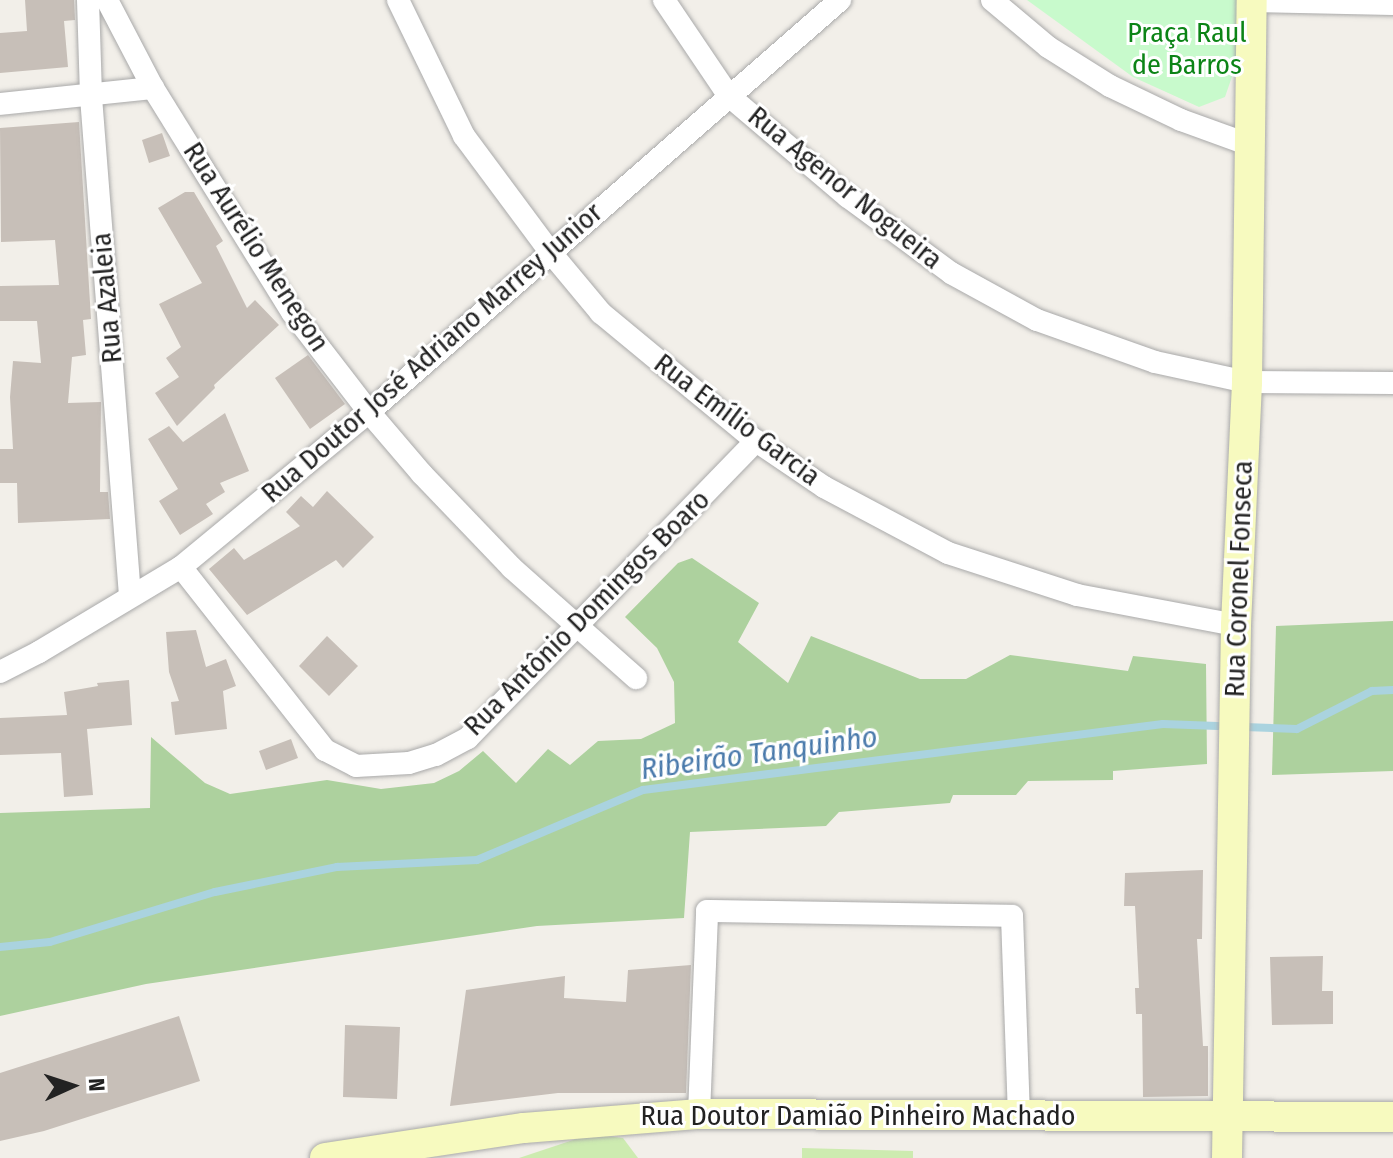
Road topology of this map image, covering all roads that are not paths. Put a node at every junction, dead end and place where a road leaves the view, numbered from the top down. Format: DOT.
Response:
graph roads {
  1 [pos="88,0"];
  2 [pos="107,0"];
  3 [pos="398,0"];
  4 [pos="664,0"];
  5 [pos="840,0"];
  6 [pos="992,0"];
  7 [pos="1252,1"];
  8 [pos="1393,4"];
  9 [pos="153,88"];
  10 [pos="728,95"];
  11 [pos="91,97"];
  12 [pos="0,104"];
  13 [pos="1250,145"];
  14 [pos="551,253"];
  15 [pos="1247,382"];
  16 [pos="1393,383"];
  17 [pos="369,412"];
  18 [pos="756,441"];
  19 [pos="181,567"];
  20 [pos="130,596"];
  21 [pos="1236,625"];
  22 [pos="576,628"];
  23 [pos="0,672"];
  24 [pos="636,678"];
  25 [pos="699,1114"];
  26 [pos="1228,1115"];
  27 [pos="1019,1116"];
  28 [pos="1393,1117"];
  29 [pos="470,1147"];
  30 [pos="325,1158"];
  31 [pos="1227,1158"];
  1 -- 11 [label="street, Rua Azaleia"];
  2 -- 9 [label="street, Rua Aurélio Menegon"];
  3 -- 14 [label="street, Rua Emílio Garcia"];
  4 -- 10 [label="street, Rua Agenor Nogueira"];
  5 -- 10 [label="street, Rua Doutor José Adriano Marrey Junior"];
  6 -- 13 [label="street"];
  7 -- 8 [label="street"];
  7 -- 13 [label="street, Rua Coronel Fonseca"];
  9 -- 11 [label="street"];
  9 -- 17 [label="street, Rua Aurélio Menegon"];
  10 -- 14 [label="street, Rua Doutor José Adriano Marrey Junior"];
  10 -- 15 [label="street, Rua Agenor Nogueira"];
  11 -- 12 [label="street"];
  11 -- 20 [label="street, Rua Azaleia"];
  13 -- 15 [label="street, Rua Coronel Fonseca"];
  14 -- 17 [label="street, Rua Doutor José Adriano Marrey Junior"];
  14 -- 18 [label="street, Rua Emílio Garcia"];
  15 -- 16 [label="street, Rua Agenor Nogueira"];
  15 -- 21 [label="street, Rua Coronel Fonseca"];
  17 -- 19 [label="street, Rua Doutor José Adriano Marrey Junior"];
  17 -- 22 [label="street, Rua Aurélio Menegon"];
  18 -- 21 [label="street, Rua Emílio Garcia"];
  18 -- 22 [label="street, Rua Antônio Domingos Boaro"];
  19 -- 20 [label="street, Rua Doutor José Adriano Marrey Junior"];
  19 -- 22 [label="street, Rua Antônio Domingos Boaro"];
  20 -- 23 [label="street, Rua Doutor José Adriano Marrey Junior"];
  21 -- 26 [label="street, Rua Coronel Fonseca"];
  22 -- 24 [label="street, Rua Aurélio Menegon"];
  25 -- 27 [label="street, Rua Doutor Damião Pinheiro Machado"];
  25 -- 27 [label="street"];
  25 -- 29 [label="street, Rua Doutor Damião Pinheiro Machado"];
  26 -- 27 [label="street, Rua Doutor Damião Pinheiro Machado"];
  26 -- 28 [label="street, Rua Doutor Damião Pinheiro Machado"];
  26 -- 31 [label="street, Rua Coronel Fonseca"];
  29 -- 30 [label="street, Rua Doutor Damião Pinheiro Machado"];
}
